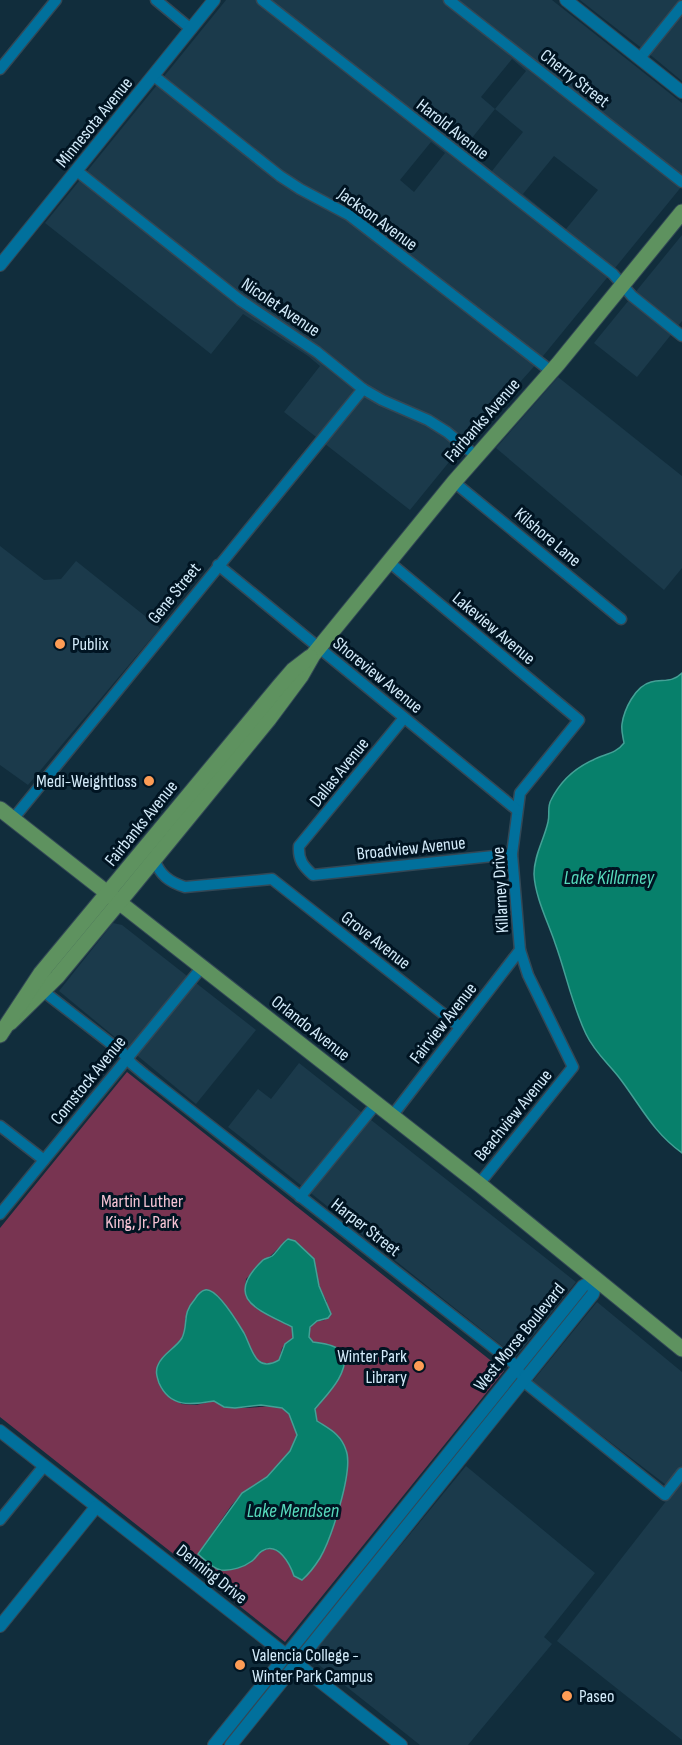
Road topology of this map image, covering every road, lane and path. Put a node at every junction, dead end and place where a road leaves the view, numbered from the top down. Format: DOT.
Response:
graph roads {
  1 [pos="56,0"];
  2 [pos="156,0"];
  3 [pos="214,0"];
  4 [pos="262,0"];
  5 [pos="449,0"];
  6 [pos="566,0"];
  7 [pos="682,6"];
  8 [pos="191,29"];
  9 [pos="640,58"];
  10 [pos="0,69"];
  11 [pos="154,76"];
  12 [pos="682,92"];
  13 [pos="77,171"];
  14 [pos="682,182"];
  15 [pos="682,212"];
  16 [pos="0,265"];
  17 [pos="622,285"];
  18 [pos="682,336"];
  19 [pos="551,372"];
  20 [pos="363,389"];
  21 [pos="477,456"];
  22 [pos="454,482"];
  23 [pos="388,562"];
  24 [pos="218,565"];
  25 [pos="621,619"];
  26 [pos="316,652"];
  27 [pos="404,718"];
  28 [pos="579,720"];
  29 [pos="0,809"];
  30 [pos="517,810"];
  31 [pos="13,819"];
  32 [pos="512,854"];
  33 [pos="154,859"];
  34 [pos="313,874"];
  35 [pos="113,898"];
  36 [pos="520,950"];
  37 [pos="202,967"];
  38 [pos="43,991"];
  39 [pos="10,1023"];
  40 [pos="460,1027"];
  41 [pos="0,1035"];
  42 [pos="127,1058"];
  43 [pos="573,1067"];
  44 [pos="376,1104"];
  45 [pos="392,1116"];
  46 [pos="0,1126"];
  47 [pos="44,1160"];
  48 [pos="479,1184"];
  49 [pos="300,1197"];
  50 [pos="0,1214"];
  51 [pos="597,1279"];
  52 [pos="682,1349"];
  53 [pos="517,1369"];
  54 [pos="524,1380"];
  55 [pos="0,1431"];
  56 [pos="44,1466"];
  57 [pos="682,1473"];
  58 [pos="96,1507"];
  59 [pos="0,1520"];
  60 [pos="389,1538"];
  61 [pos="0,1626"];
  62 [pos="292,1660"];
  63 [pos="214,1745"];
  64 [pos="231,1745"];
  65 [pos="401,1745"];
  1 -- 10 [label="street"];
  2 -- 8 [label="street"];
  3 -- 8 [label="street, Minnesota Avenue"];
  4 -- 17 [label="street, Harold Avenue"];
  5 -- 14 [label="street, Cherry Street"];
  6 -- 9 [label="street"];
  7 -- 9 [label="street"];
  8 -- 11 [label="street, Minnesota Avenue"];
  9 -- 12 [label="street"];
  11 -- 13 [label="street, Minnesota Avenue"];
  11 -- 19 [label="street, Jackson Avenue"];
  13 -- 16 [label="street, Minnesota Avenue"];
  13 -- 20 [label="street, Nicolet Avenue"];
  15 -- 17 [label="main road, Fairbanks Avenue"];
  17 -- 18 [label="street, Harold Avenue"];
  17 -- 19 [label="main road, Fairbanks Avenue"];
  19 -- 21 [label="main road, Fairbanks Avenue"];
  20 -- 21 [label="street, Nicolet Avenue"];
  20 -- 24 [label="street, Gene Street"];
  21 -- 22 [label="main road, Fairbanks Avenue"];
  22 -- 23 [label="main road, Fairbanks Avenue"];
  22 -- 25 [label="street, Kilshore Lane"];
  23 -- 26 [label="main road, Fairbanks Avenue"];
  23 -- 28 [label="street, Lakeview Avenue"];
  24 -- 26 [label="street, Shoreview Avenue"];
  24 -- 31 [label="street, Gene Street"];
  26 -- 27 [label="street, Shoreview Avenue"];
  26 -- 33 [label="main road, Fairbanks Avenue"];
  26 -- 35 [label="main road, Fairbanks Avenue"];
  27 -- 30 [label="street, Shoreview Avenue"];
  27 -- 34 [label="street, Dallas Avenue"];
  28 -- 30 [label="street, Killarney Drive"];
  29 -- 31 [label="main road, Orlando Avenue"];
  30 -- 32 [label="street, Killarney Drive"];
  31 -- 35 [label="main road, Orlando Avenue"];
  32 -- 34 [label="street, Broadview Avenue"];
  32 -- 36 [label="street, Killarney Drive"];
  33 -- 35 [label="main road, Fairbanks Avenue"];
  33 -- 40 [label="street, Grove Avenue"];
  35 -- 37 [label="main road, Orlando Avenue"];
  35 -- 38 [label="main road, Fairbanks Avenue"];
  35 -- 39 [label="main road, Fairbanks Avenue"];
  36 -- 40 [label="street, Fairview Avenue"];
  36 -- 43 [label="street, Killarney Drive"];
  37 -- 42 [label="street, Comstock Avenue"];
  37 -- 44 [label="main road, Orlando Avenue"];
  38 -- 39 [label="main road, Fairbanks Avenue"];
  38 -- 42 [label="street, Harper Street"];
  39 -- 41 [label="main road, Fairbanks Avenue"];
  40 -- 45 [label="street, Fairview Avenue"];
  42 -- 47 [label="street, Comstock Avenue"];
  42 -- 49 [label="street, Harper Street"];
  43 -- 48 [label="street, Beachview Avenue"];
  44 -- 45 [label="main road, Orlando Avenue"];
  44 -- 49 [label="street"];
  45 -- 48 [label="main road, Orlando Avenue"];
  46 -- 47 [label="street"];
  47 -- 50 [label="street, Comstock Avenue"];
  48 -- 51 [label="main road, Orlando Avenue"];
  49 -- 53 [label="street, Harper Street"];
  51 -- 52 [label="main road, Orlando Avenue"];
  51 -- 53 [label="street, West Morse Boulevard"];
  51 -- 54 [label="street, West Morse Boulevard"];
  53 -- 54 [label="street, Harper Street"];
  53 -- 60 [label="street, West Morse Boulevard"];
  54 -- 57 [label="street, Harper Street"];
  54 -- 60 [label="street, West Morse Boulevard"];
  55 -- 56 [label="street, Denning Drive"];
  56 -- 58 [label="street, Denning Drive"];
  56 -- 59 [label="street"];
  58 -- 61 [label="street"];
  58 -- 62 [label="street, Denning Drive"];
  60 -- 62 [label="street, West Morse Boulevard"];
  62 -- 63 [label="street, West Morse Boulevard"];
  62 -- 64 [label="street, West Morse Boulevard"];
  62 -- 65 [label="street, Denning Drive"];
}
